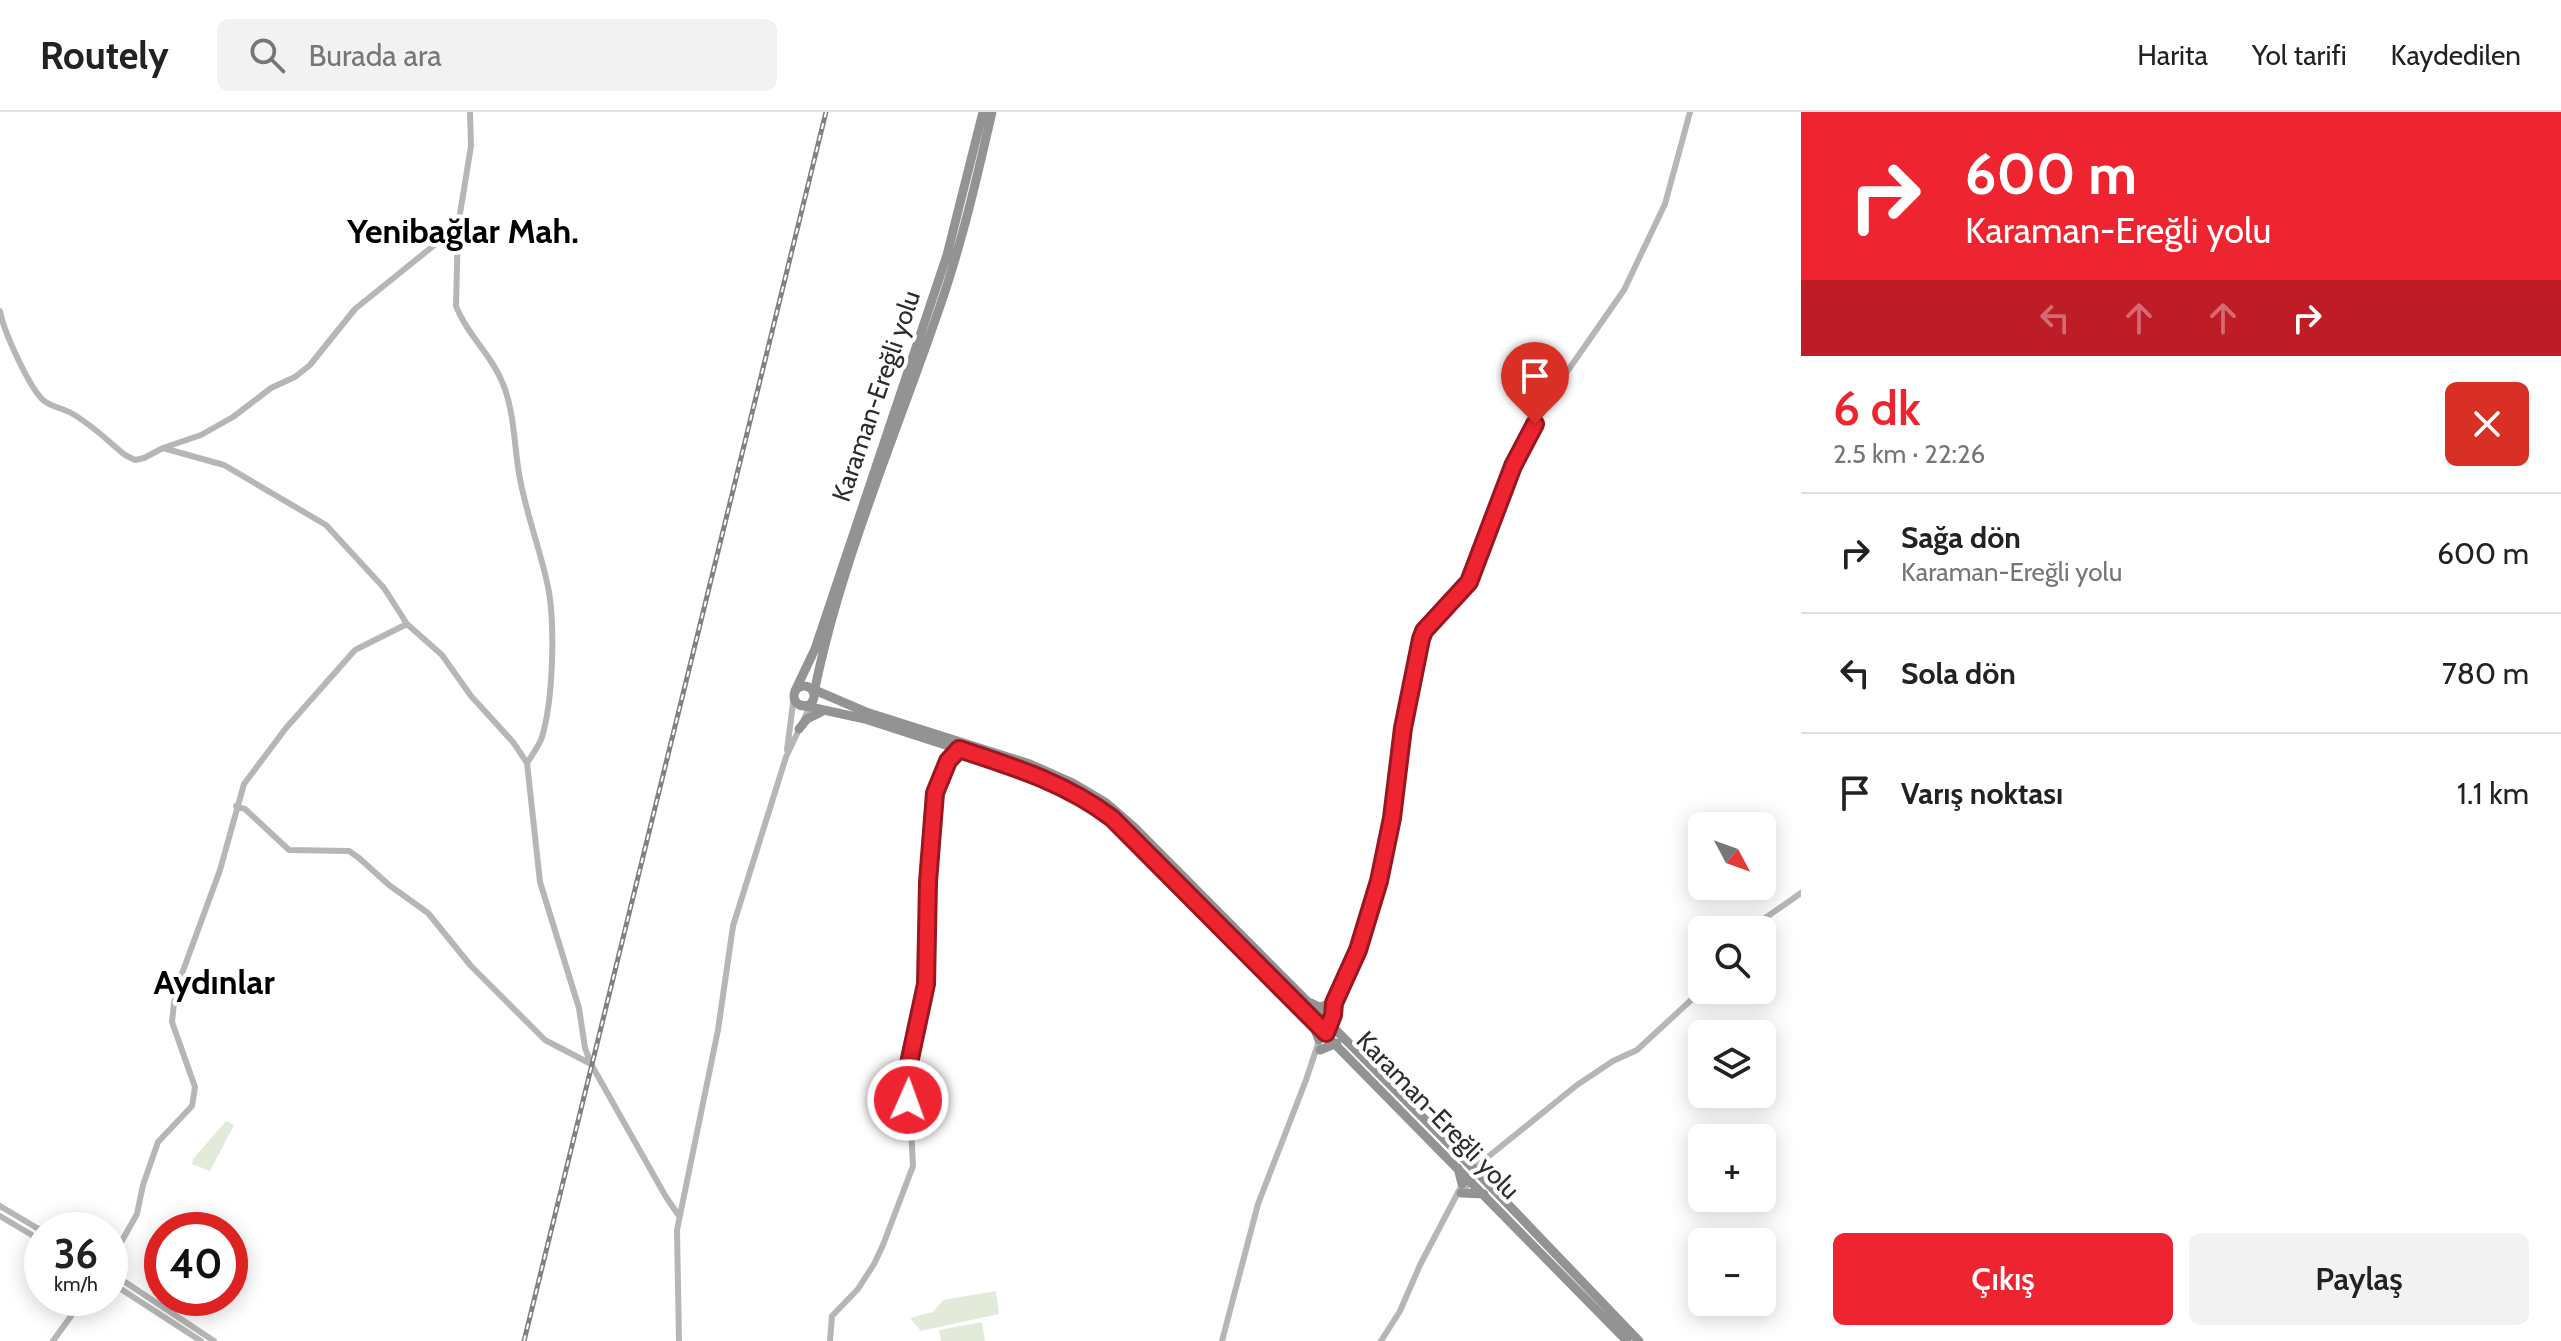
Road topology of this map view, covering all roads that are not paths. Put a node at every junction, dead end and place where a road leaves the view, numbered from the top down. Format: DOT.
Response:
graph roads {
  1 [pos="470,112"];
  2 [pos="983,112"];
  3 [pos="992,112"];
  4 [pos="1690,112"];
  5 [pos="458,226"];
  6 [pos="0,311"];
  7 [pos="1,327"];
  8 [pos="163,448"];
  9 [pos="407,624"];
  10 [pos="821,659"];
  11 [pos="794,694"];
  12 [pos="810,698"];
  13 [pos="849,705"];
  14 [pos="831,711"];
  15 [pos="799,729"];
  16 [pos="959,749"];
  17 [pos="786,757"];
  18 [pos="527,763"];
  19 [pos="236,806"];
  20 [pos="1801,893"];
  21 [pos="1768,916"];
  22 [pos="1307,1001"];
  23 [pos="1334,1003"];
  24 [pos="1688,1003"];
  25 [pos="1324,1034"];
  26 [pos="1339,1040"];
  27 [pos="591,1064"];
  28 [pos="1461,1164"];
  29 [pos="1472,1176"];
  30 [pos="1486,1189"];
  31 [pos="0,1206"];
  32 [pos="0,1216"];
  33 [pos="679,1216"];
  34 [pos="24,1220"];
  35 [pos="24,1230"];
  36 [pos="128,1230"];
  37 [pos="128,1284"];
  38 [pos="128,1294"];
  39 [pos="70,1316"];
  40 [pos="53,1341"];
  41 [pos="201,1341"];
  42 [pos="214,1341"];
  43 [pos="679,1341"];
  44 [pos="830,1341"];
  45 [pos="1222,1341"];
  46 [pos="1381,1341"];
  47 [pos="1627,1341"];
  48 [pos="1639,1341"];
  1 -- 5 [label="street"];
  2 -- 11 [label="highway, Karaman-Ereğli yolu"];
  3 -- 10 [label="highway, Karaman-Ereğli yolu"];
  4 -- 23 [label="street"];
  5 -- 8 [label="street"];
  5 -- 18 [label="street"];
  6 -- 7 [label="street"];
  7 -- 8 [label="street"];
  8 -- 9 [label="street"];
  9 -- 18 [label="street"];
  9 -- 19 [label="street"];
  10 -- 12 [label="highway, Karaman-Ereğli yolu"];
  10 -- 13 [label="highway"];
  11 -- 12 [label="highway"];
  11 -- 12 [label="highway, Karaman-Ereğli yolu"];
  11 -- 17 [label="street"];
  12 -- 13 [label="highway, Karaman-Ereğli yolu"];
  12 -- 14 [label="highway, Karaman-Ereğli yolu"];
  12 -- 15 [label="street"];
  13 -- 22 [label="highway, Karaman-Ereğli yolu"];
  14 -- 15 [label="highway"];
  14 -- 16 [label="highway, Karaman-Ereğli yolu"];
  15 -- 17 [label="street"];
  16 -- 25 [label="highway, Karaman-Ereğli yolu"];
  16 -- 44 [label="street"];
  17 -- 33 [label="street"];
  18 -- 27 [label="street"];
  19 -- 27 [label="street"];
  19 -- 36 [label="street"];
  20 -- 21 [label="street"];
  22 -- 23 [label="highway"];
  22 -- 25 [label="highway, Karaman-Ereğli yolu"];
  23 -- 25 [label="street"];
  24 -- 29 [label="street"];
  25 -- 26 [label="highway, Karaman-Ereğli yolu"];
  25 -- 26 [label="highway"];
  25 -- 26 [label="highway"];
  25 -- 45 [label="street"];
  26 -- 28 [label="highway, Karaman-Ereğli yolu"];
  27 -- 33 [label="street"];
  28 -- 29 [label="highway, Karaman-Ereğli yolu"];
  28 -- 29 [label="highway"];
  29 -- 30 [label="highway, Karaman-Ereğli yolu"];
  29 -- 30 [label="highway"];
  29 -- 30 [label="highway"];
  29 -- 46 [label="street"];
  30 -- 47 [label="highway, Karaman-Ereğli yolu"];
  30 -- 48 [label="highway, Karaman-Ereğli yolu"];
  31 -- 34 [label="street"];
  32 -- 35 [label="street"];
  33 -- 43 [label="street"];
  37 -- 42 [label="street"];
  38 -- 41 [label="street"];
  39 -- 40 [label="street"];
}
